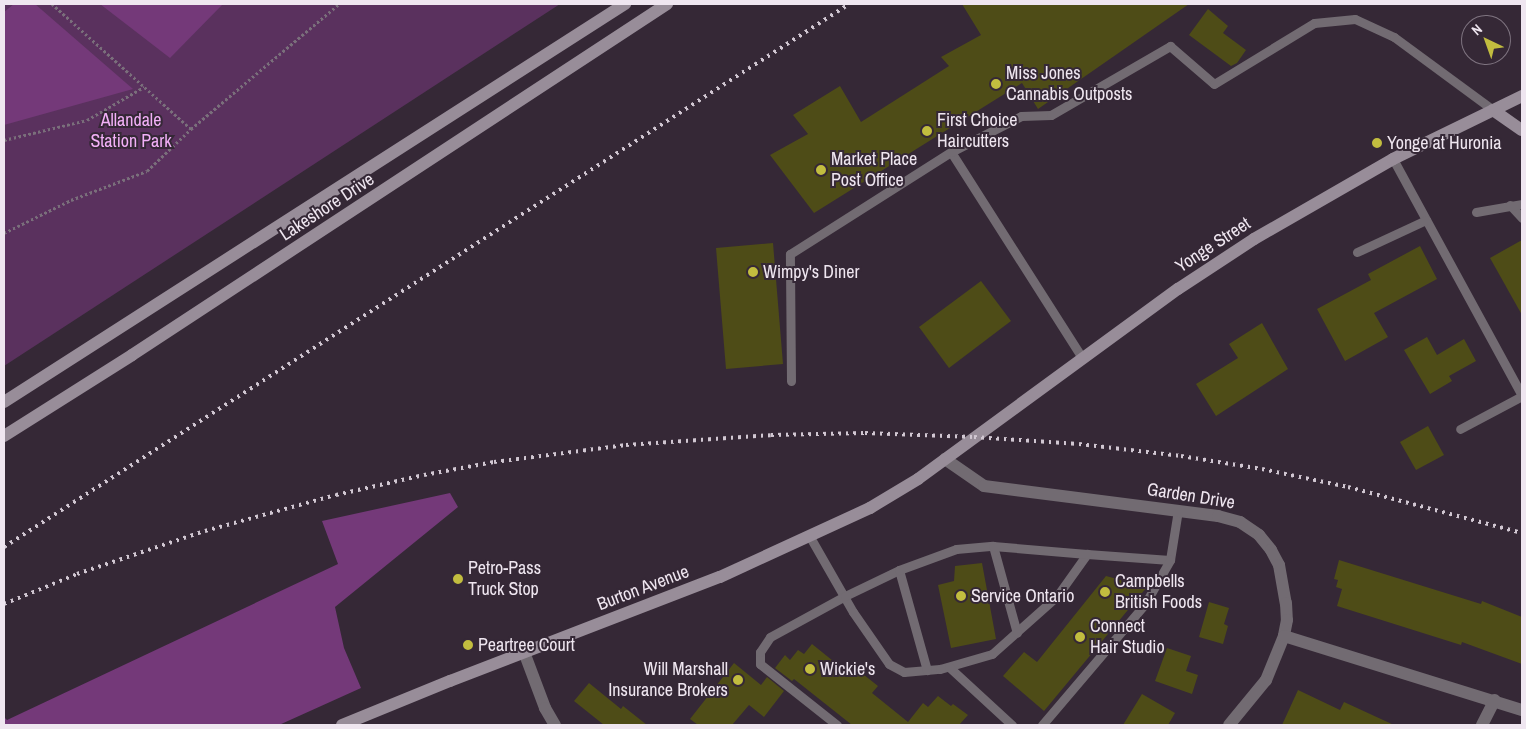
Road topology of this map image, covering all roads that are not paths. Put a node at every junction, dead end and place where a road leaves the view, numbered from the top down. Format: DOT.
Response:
graph roads {
  1 [pos="625,4"];
  2 [pos="667,4"];
  3 [pos="1522,96"];
  4 [pos="1494,110"];
  5 [pos="1522,130"];
  6 [pos="951,152"];
  7 [pos="1393,159"];
  8 [pos="1522,204"];
  9 [pos="1510,205"];
  10 [pos="1476,212"];
  11 [pos="1522,218"];
  12 [pos="1426,220"];
  13 [pos="1357,252"];
  14 [pos="1082,358"];
  15 [pos="791,381"];
  16 [pos="4,402"];
  17 [pos="1460,429"];
  18 [pos="4,436"];
  19 [pos="945,459"];
  20 [pos="1178,510"];
  21 [pos="810,537"];
  22 [pos="992,546"];
  23 [pos="1087,554"];
  24 [pos="1170,560"];
  25 [pos="899,570"];
  26 [pos="844,596"];
  27 [pos="1016,633"];
  28 [pos="1284,636"];
  29 [pos="524,652"];
  30 [pos="949,666"];
  31 [pos="927,670"];
  32 [pos="1495,700"];
  33 [pos="1522,710"];
  34 [pos="1008,724"];
  35 [pos="342,725"];
  36 [pos="555,725"];
  37 [pos="837,725"];
  38 [pos="1042,725"];
  39 [pos="1229,725"];
  40 [pos="1482,725"];
  1 -- 16 [label="main road, Lakeshore Drive"];
  2 -- 18 [label="main road, Lakeshore Drive"];
  3 -- 4 [label="main road, Yonge Street"];
  4 -- 5 [label="main road"];
  4 -- 6 [label="lane"];
  4 -- 7 [label="main road, Yonge Street"];
  6 -- 14 [label="lane"];
  6 -- 15 [label="lane"];
  7 -- 12 [label="lane"];
  7 -- 14 [label="main road, Yonge Street"];
  8 -- 9 [label="lane"];
  9 -- 10 [label="lane"];
  9 -- 11 [label="lane"];
  12 -- 13 [label="lane"];
  12 -- 17 [label="lane"];
  14 -- 19 [label="main road, Yonge Street"];
  19 -- 20 [label="street, Garden Drive"];
  19 -- 21 [label="main road, Burton Avenue"];
  20 -- 24 [label="lane"];
  20 -- 28 [label="street, Garden Drive"];
  21 -- 26 [label="lane"];
  21 -- 29 [label="main road, Burton Avenue"];
  22 -- 23 [label="lane"];
  22 -- 25 [label="lane"];
  22 -- 27 [label="lane"];
  23 -- 24 [label="lane"];
  23 -- 27 [label="lane"];
  24 -- 38 [label="lane"];
  25 -- 26 [label="lane"];
  25 -- 31 [label="lane"];
  26 -- 31 [label="lane"];
  26 -- 37 [label="lane"];
  27 -- 30 [label="lane"];
  28 -- 32 [label="street"];
  28 -- 39 [label="street, Garden Drive"];
  29 -- 35 [label="main road, Burton Avenue"];
  29 -- 36 [label="street"];
  30 -- 31 [label="lane"];
  30 -- 34 [label="lane"];
  32 -- 33 [label="street"];
  32 -- 40 [label="street"];
}
